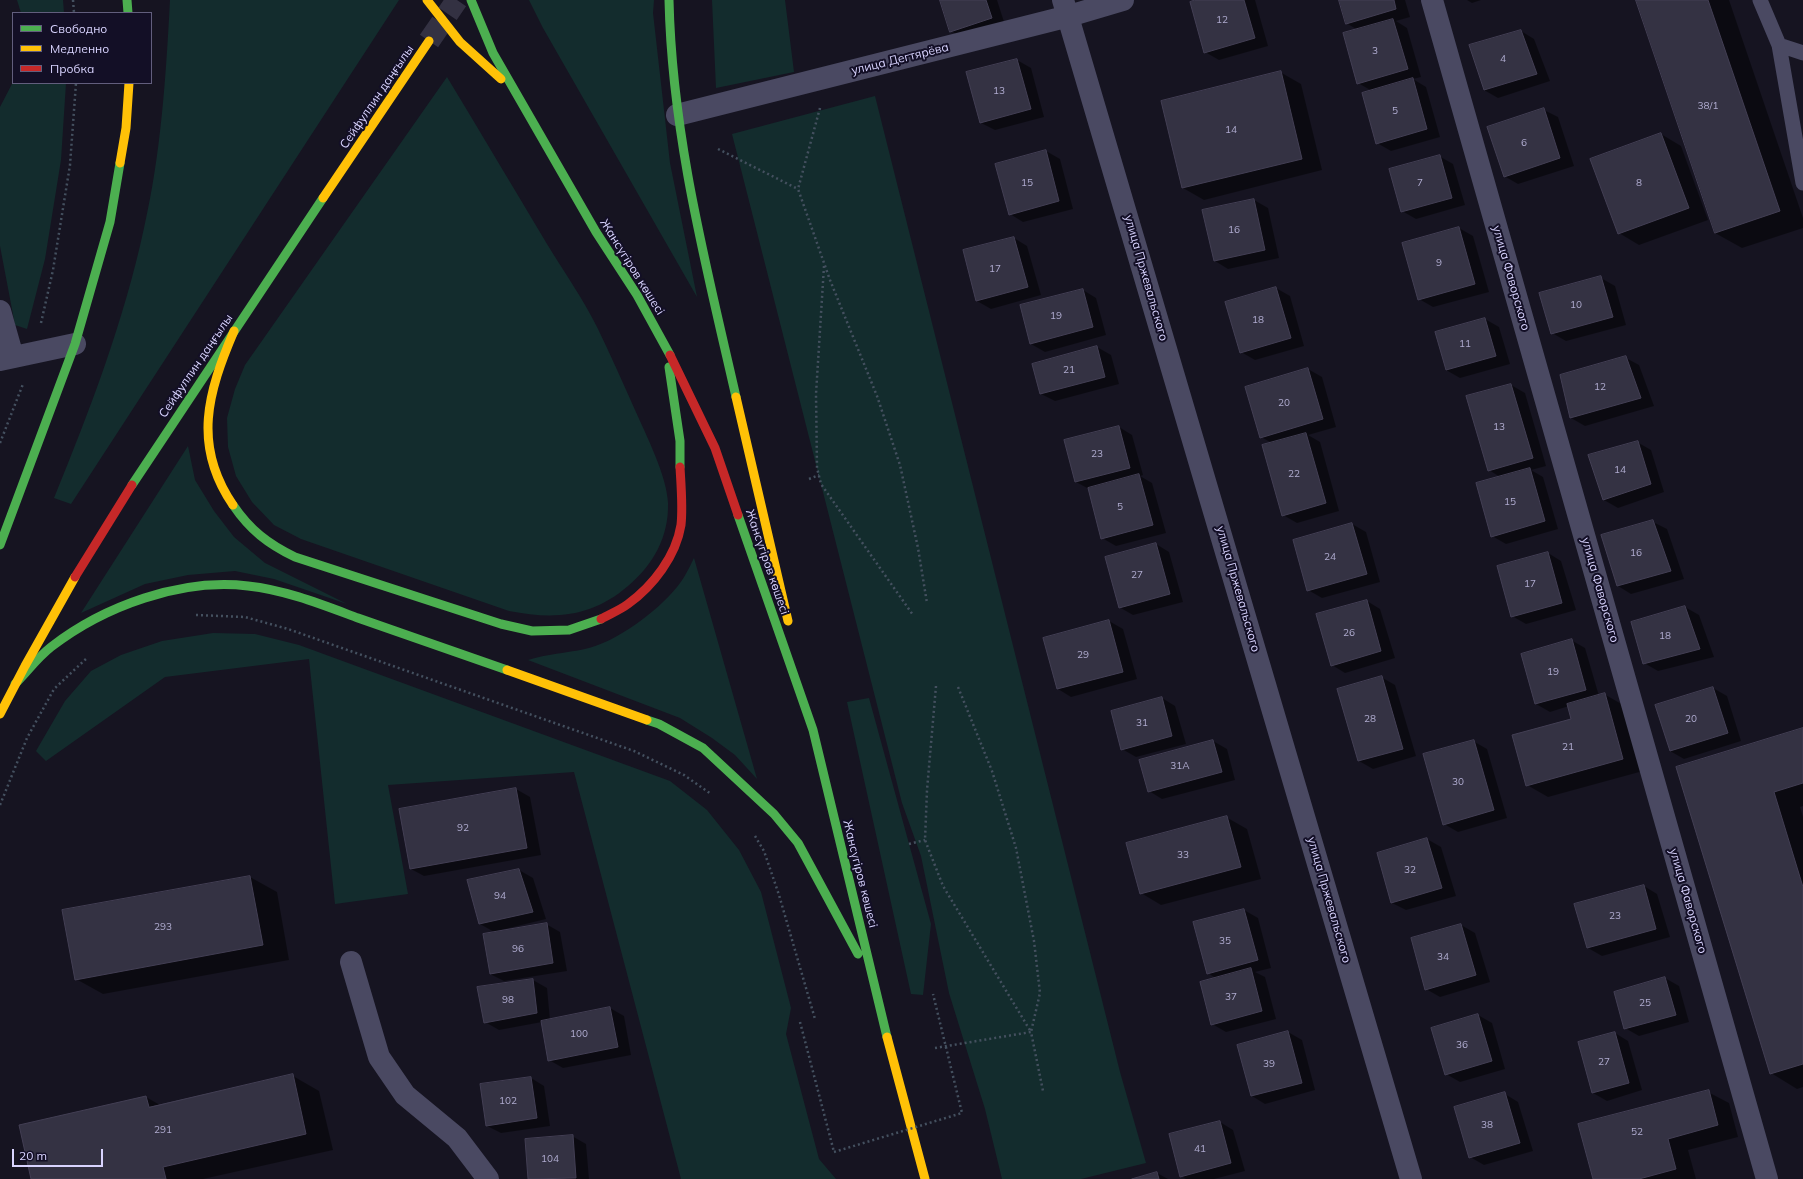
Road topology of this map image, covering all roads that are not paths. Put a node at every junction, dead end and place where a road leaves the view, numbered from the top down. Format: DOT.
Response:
graph roads {
  1 [pos="127,0"];
  2 [pos="132,0"];
  3 [pos="427,0"];
  4 [pos="471,0"];
  5 [pos="669,0"];
  6 [pos="1123,0"];
  7 [pos="1432,0"];
  8 [pos="1760,0"];
  9 [pos="1066,8"];
  10 [pos="128,12"];
  11 [pos="132,12"];
  12 [pos="429,42"];
  13 [pos="1779,45"];
  14 [pos="1803,52"];
  15 [pos="129,84"];
  16 [pos="514,90"];
  17 [pos="676,115"];
  18 [pos="1803,183"];
  19 [pos="0,311"];
  20 [pos="234,331"];
  21 [pos="75,344"];
  22 [pos="666,346"];
  23 [pos="7,359"];
  24 [pos="0,545"];
  25 [pos="790,629"];
  26 [pos="793,645"];
  27 [pos="15,684"];
  28 [pos="0,714"];
  29 [pos="813,730"];
  30 [pos="351,962"];
  31 [pos="874,984"];
  32 [pos="488,1179"];
  33 [pos="925,1179"];
  34 [pos="1411,1179"];
  35 [pos="1768,1179"];
  1 -- 10 [label="main road"];
  2 -- 11 [label="main road"];
  3 -- 16 [label="main road"];
  4 -- 16 [label="main road, Жансүгіров көшесі"];
  5 -- 17 [label="main road"];
  6 -- 9 [label="street, улица Дегтярёва"];
  7 -- 35 [label="street, улица Фаворского"];
  8 -- 13 [label="lane"];
  9 -- 17 [label="street, улица Дегтярёва"];
  9 -- 34 [label="street, улица Пржевальского"];
  12 -- 20 [label="main road, Сейфуллин даңғылы"];
  13 -- 14 [label="lane"];
  13 -- 18 [label="lane"];
  15 -- 21 [label="main road"];
  16 -- 22 [label="main road, Жансүгіров көшесі"];
  17 -- 25 [label="main road"];
  19 -- 23 [label="street"];
  20 -- 22 [label="main road"];
  20 -- 27 [label="main road, Сейфуллин даңғылы"];
  21 -- 23 [label="street"];
  21 -- 24 [label="main road"];
  22 -- 29 [label="main road, Жансүгіров көшесі"];
  26 -- 29 [label="main road"];
  27 -- 28 [label="main road, Сейфуллин даңғылы"];
  27 -- 31 [label="main road"];
  29 -- 31 [label="main road, Жансүгіров көшесі"];
  30 -- 32 [label="street"];
  31 -- 33 [label="main road, Жансүгіров көшесі"];
}
